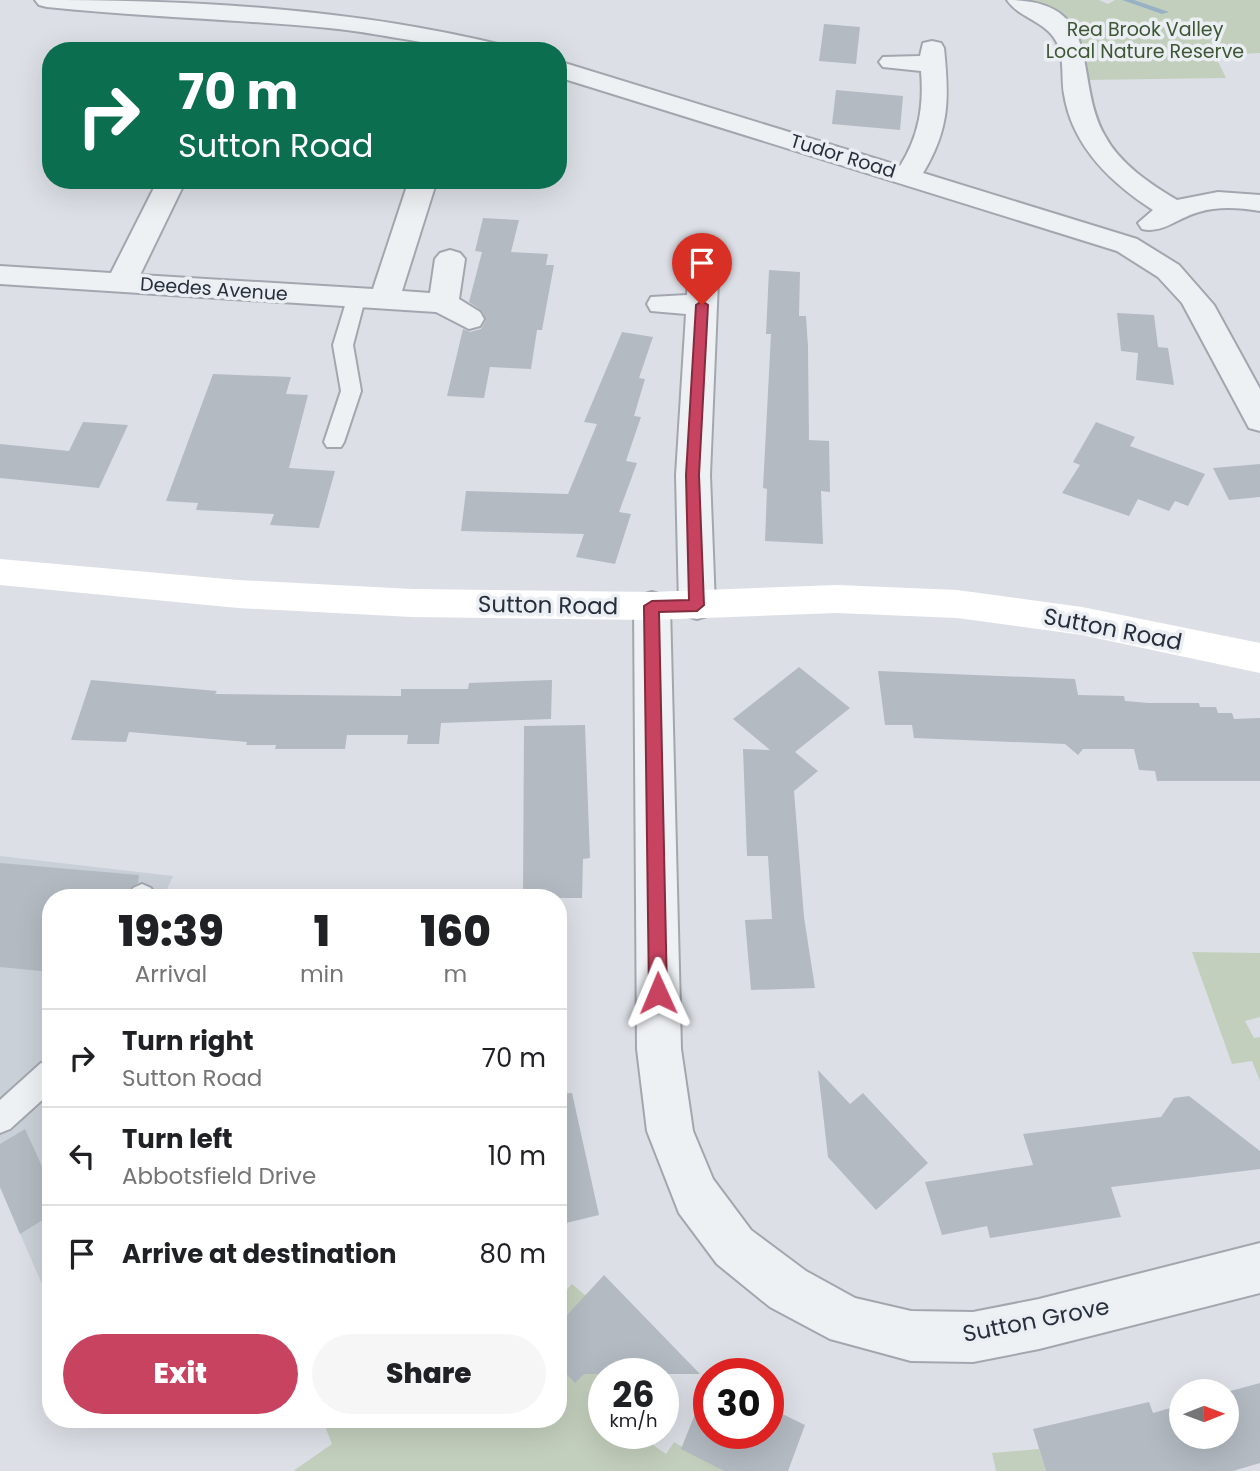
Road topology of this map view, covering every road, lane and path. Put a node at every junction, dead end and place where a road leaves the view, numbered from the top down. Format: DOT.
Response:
graph roads {
  1 [pos="1019,0"];
  2 [pos="60,1"];
  3 [pos="317,9"];
  4 [pos="457,42"];
  5 [pos="892,62"];
  6 [pos="567,72"];
  7 [pos="908,176"];
  8 [pos="168,189"];
  9 [pos="419,189"];
  10 [pos="1260,204"];
  11 [pos="1173,210"];
  12 [pos="1127,245"];
  13 [pos="450,259"];
  14 [pos="0,275"];
  15 [pos="121,283"];
  16 [pos="370,300"];
  17 [pos="436,303"];
  18 [pos="662,304"];
  19 [pos="469,319"];
  20 [pos="1260,420"];
  21 [pos="334,442"];
  22 [pos="0,572"];
  23 [pos="697,605"];
  24 [pos="652,606"];
  25 [pos="1260,658"];
  26 [pos="42,1081"];
  27 [pos="0,1119"];
  28 [pos="1260,1268"];
  1 -- 11 [label="street"];
  2 -- 3 [label="street"];
  3 -- 4 [label="street"];
  5 -- 7 [label="street"];
  6 -- 7 [label="street, Tudor Road"];
  7 -- 12 [label="street, Tudor Road"];
  8 -- 15 [label="street"];
  9 -- 16 [label="street"];
  10 -- 11 [label="street"];
  11 -- 12 [label="street"];
  12 -- 20 [label="street, Tudor Road"];
  13 -- 17 [label="street"];
  14 -- 15 [label="street, Deedes Avenue"];
  15 -- 16 [label="street, Deedes Avenue"];
  16 -- 17 [label="street, Deedes Avenue"];
  16 -- 21 [label="lane"];
  17 -- 19 [label="street"];
  18 -- 23 [label="street"];
  22 -- 24 [label="street, Sutton Road"];
  23 -- 24 [label="street, Sutton Road"];
  23 -- 25 [label="street, Sutton Road"];
  24 -- 28 [label="street, Sutton Grove"];
  26 -- 27 [label="lane"];
}
